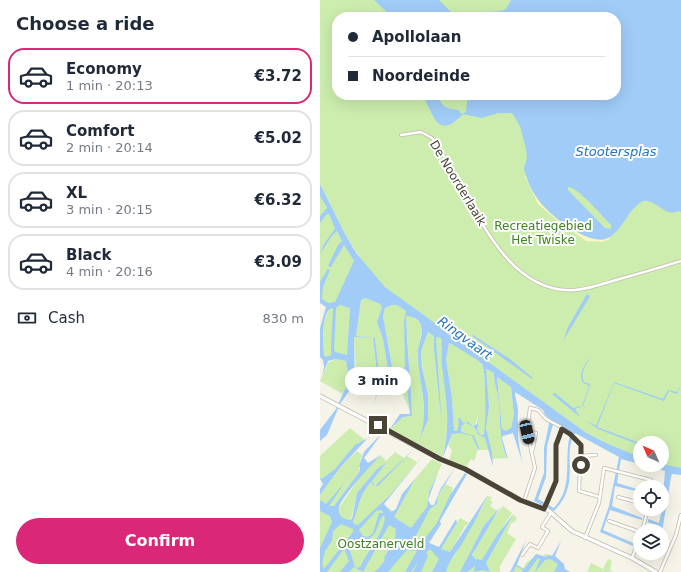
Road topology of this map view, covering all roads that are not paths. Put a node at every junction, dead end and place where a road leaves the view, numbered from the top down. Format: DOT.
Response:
graph roads {
  1 [pos="400,135"];
  2 [pos="681,262"];
  3 [pos="320,396"];
  4 [pos="562,429"];
  5 [pos="527,432"];
  6 [pos="531,451"];
  7 [pos="596,455"];
  8 [pos="581,456"];
  9 [pos="651,480"];
  10 [pos="600,497"];
  11 [pos="618,497"];
  12 [pos="524,501"];
  13 [pos="633,501"];
  14 [pos="546,506"];
  15 [pos="551,513"];
  16 [pos="681,515"];
  17 [pos="610,521"];
  18 [pos="633,529"];
  19 [pos="585,538"];
  20 [pos="522,555"];
  21 [pos="632,558"];
  22 [pos="656,572"];
  23 [pos="660,572"];
  1 -- 2 [label="street, De Noorderlaaik"];
  3 -- 12 [label="street"];
  4 -- 5 [label="street"];
  4 -- 8 [label="street"];
  4 -- 14 [label="street"];
  5 -- 6 [label="street"];
  5 -- 6 [label="street"];
  6 -- 12 [label="street"];
  7 -- 8 [label="street"];
  8 -- 10 [label="street"];
  9 -- 10 [label="street"];
  10 -- 19 [label="street"];
  11 -- 13 [label="street"];
  12 -- 14 [label="street"];
  14 -- 15 [label="street"];
  15 -- 19 [label="street"];
  15 -- 20 [label="street"];
  16 -- 23 [label="street"];
  17 -- 18 [label="street"];
  19 -- 21 [label="street"];
  21 -- 22 [label="street"];
}
